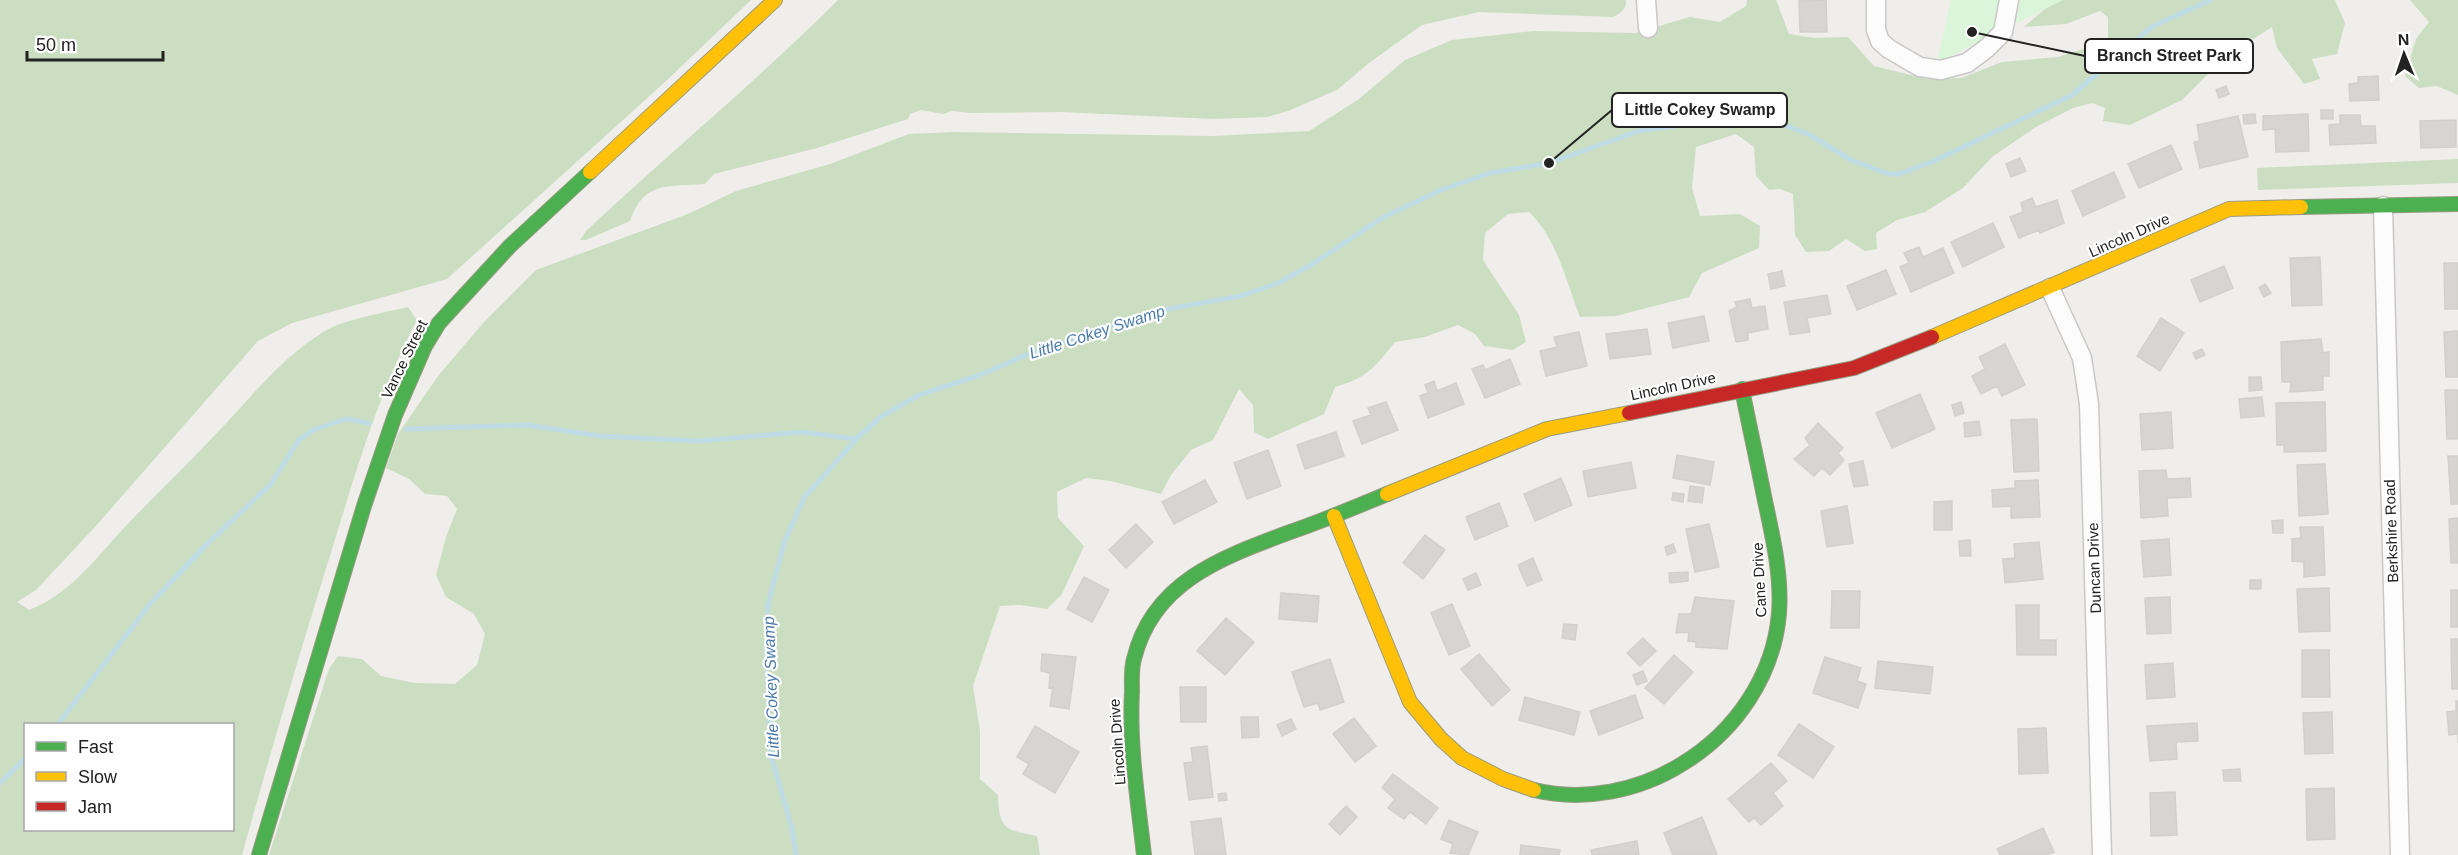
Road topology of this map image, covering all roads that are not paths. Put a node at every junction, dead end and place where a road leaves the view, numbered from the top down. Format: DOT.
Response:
graph roads {
  1 [pos="775,0"];
  2 [pos="1646,0"];
  3 [pos="1876,0"];
  4 [pos="2009,0"];
  5 [pos="1648,28"];
  6 [pos="2458,204"];
  7 [pos="2383,206"];
  8 [pos="2050,288"];
  9 [pos="1742,389"];
  10 [pos="1334,516"];
  11 [pos="259,855"];
  12 [pos="1144,855"];
  13 [pos="2102,855"];
  14 [pos="2400,855"];
  1 -- 11 [label="street, Vance Street"];
  2 -- 5 [label="street"];
  3 -- 4 [label="street"];
  6 -- 7 [label="street, Lincoln Drive"];
  7 -- 8 [label="street, Lincoln Drive"];
  7 -- 14 [label="street, Berkshire Road"];
  8 -- 9 [label="street, Lincoln Drive"];
  8 -- 13 [label="street, Duncan Drive"];
  9 -- 10 [label="street, Lincoln Drive"];
  9 -- 10 [label="street, Cane Drive"];
  10 -- 12 [label="street, Lincoln Drive"];
}
